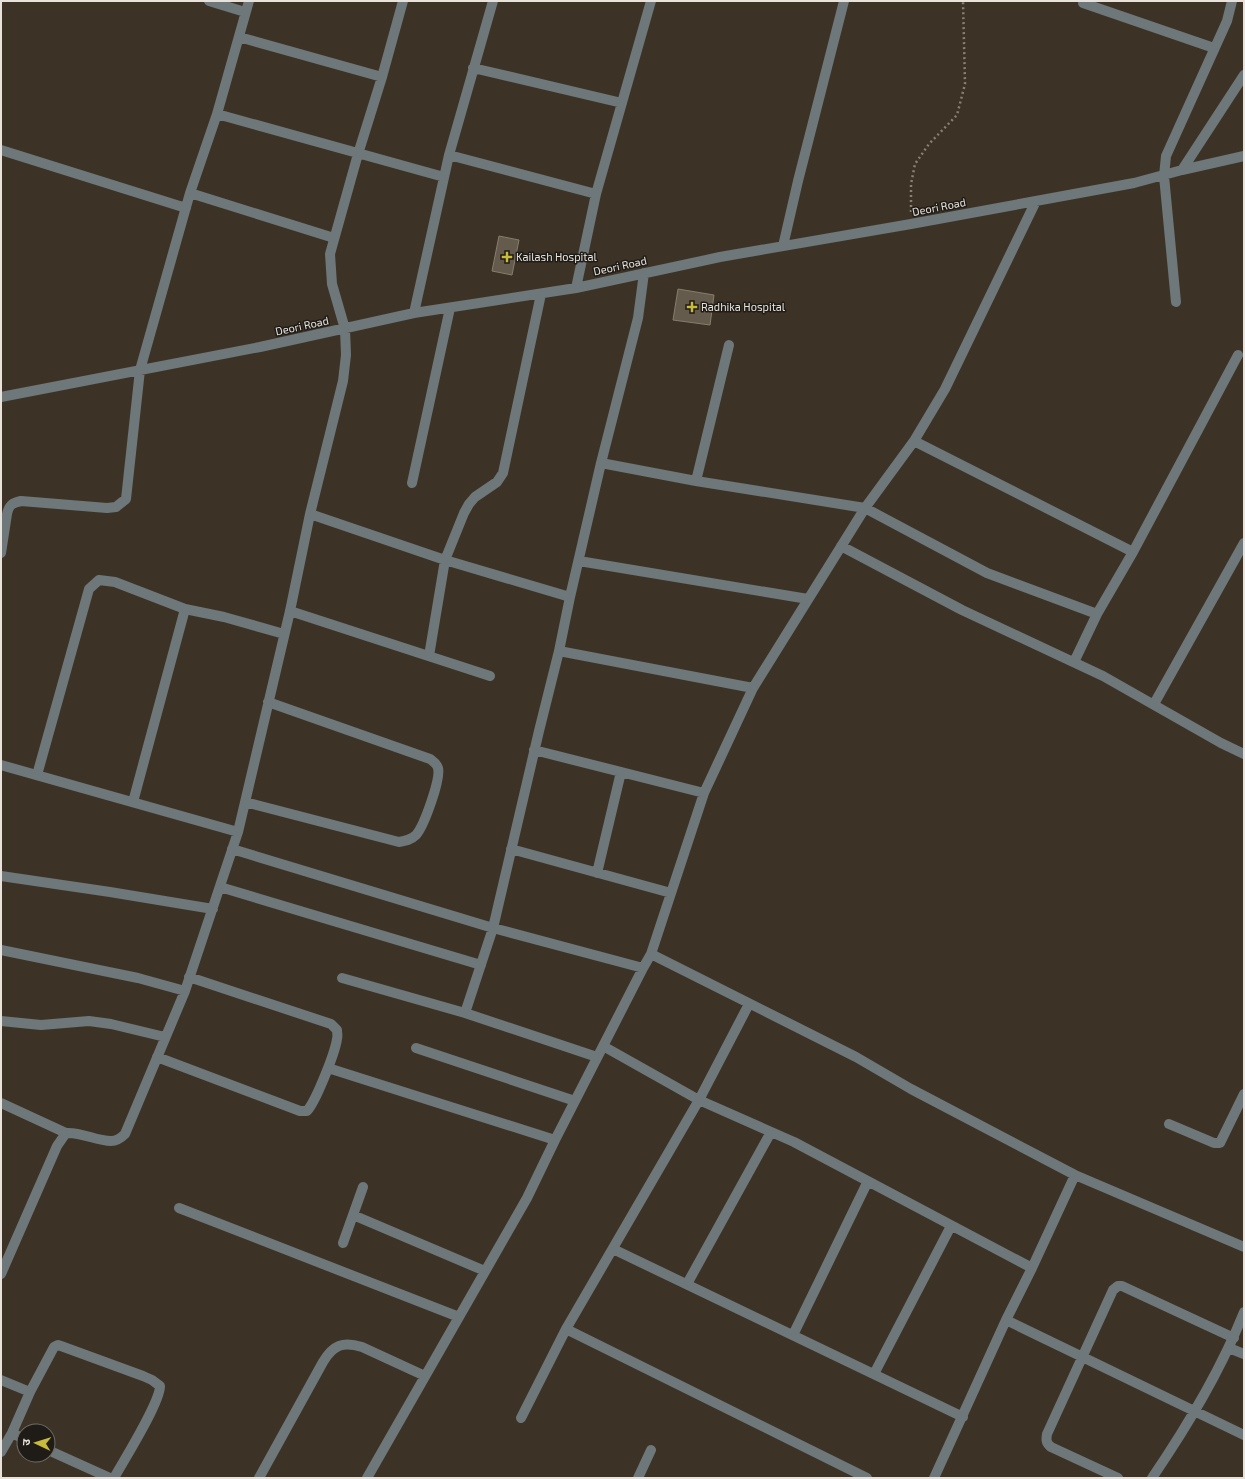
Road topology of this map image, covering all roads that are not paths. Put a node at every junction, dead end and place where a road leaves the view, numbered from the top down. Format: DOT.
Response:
graph roads {
  1 [pos="208,1"];
  2 [pos="249,1"];
  3 [pos="403,1"];
  4 [pos="492,1"];
  5 [pos="651,1"];
  6 [pos="844,1"];
  7 [pos="1232,1"];
  8 [pos="1083,3"];
  9 [pos="245,12"];
  10 [pos="239,37"];
  11 [pos="1214,48"];
  12 [pos="473,68"];
  13 [pos="1244,75"];
  14 [pos="382,77"];
  15 [pos="622,102"];
  16 [pos="217,114"];
  17 [pos="1,150"];
  18 [pos="358,154"];
  19 [pos="449,156"];
  20 [pos="1244,156"];
  21 [pos="1182,170"];
  22 [pos="1164,176"];
  23 [pos="444,177"];
  24 [pos="190,193"];
  25 [pos="596,194"];
  26 [pos="1036,201"];
  27 [pos="186,208"];
  28 [pos="334,238"];
  29 [pos="783,246"];
  30 [pos="644,273"];
  31 [pos="576,288"];
  32 [pos="541,294"];
  33 [pos="1176,302"];
  34 [pos="450,308"];
  35 [pos="414,313"];
  36 [pos="345,328"];
  37 [pos="729,345"];
  38 [pos="1238,355"];
  39 [pos="140,370"];
  40 [pos="1,397"];
  41 [pos="914,441"];
  42 [pos="601,463"];
  43 [pos="696,481"];
  44 [pos="412,483"];
  45 [pos="865,508"];
  46 [pos="310,514"];
  47 [pos="1244,543"];
  48 [pos="841,546"];
  49 [pos="1133,552"];
  50 [pos="1,554"];
  51 [pos="446,560"];
  52 [pos="579,561"];
  53 [pos="570,596"];
  54 [pos="808,599"];
  55 [pos="185,609"];
  56 [pos="290,611"];
  57 [pos="1097,614"];
  58 [pos="284,634"];
  59 [pos="559,651"];
  60 [pos="429,656"];
  61 [pos="1074,662"];
  62 [pos="490,676"];
  63 [pos="753,688"];
  64 [pos="268,702"];
  65 [pos="1154,704"];
  66 [pos="534,750"];
  67 [pos="1243,750"];
  68 [pos="1,765"];
  69 [pos="621,772"];
  70 [pos="37,775"];
  71 [pos="704,793"];
  72 [pos="133,802"];
  73 [pos="245,802"];
  74 [pos="238,832"];
  75 [pos="512,849"];
  76 [pos="232,850"];
  77 [pos="597,872"];
  78 [pos="1,876"];
  79 [pos="220,887"];
  80 [pos="671,893"];
  81 [pos="213,909"];
  82 [pos="493,928"];
  83 [pos="1,950"];
  84 [pos="651,954"];
  85 [pos="481,965"];
  86 [pos="642,968"];
  87 [pos="190,977"];
  88 [pos="342,978"];
  89 [pos="185,991"];
  90 [pos="749,1004"];
  91 [pos="465,1013"];
  92 [pos="1,1021"];
  93 [pos="165,1037"];
  94 [pos="603,1046"];
  95 [pos="416,1048"];
  96 [pos="598,1057"];
  97 [pos="156,1058"];
  98 [pos="328,1068"];
  99 [pos="1244,1094"];
  100 [pos="698,1100"];
  101 [pos="575,1101"];
  102 [pos="1,1102"];
  103 [pos="1169,1124"];
  104 [pos="771,1132"];
  105 [pos="66,1133"];
  106 [pos="555,1140"];
  107 [pos="1075,1176"];
  108 [pos="868,1182"];
  109 [pos="363,1187"];
  110 [pos="179,1208"];
  111 [pos="352,1215"];
  112 [pos="951,1226"];
  113 [pos="343,1243"];
  114 [pos="1244,1247"];
  115 [pos="613,1249"];
  116 [pos="1032,1268"];
  117 [pos="485,1271"];
  118 [pos="1,1274"];
  119 [pos="687,1284"];
  120 [pos="1244,1312"];
  121 [pos="459,1317"];
  122 [pos="1006,1320"];
  123 [pos="566,1330"];
  124 [pos="793,1336"];
  125 [pos="1234,1338"];
  126 [pos="1229,1348"];
  127 [pos="1244,1354"];
  128 [pos="1082,1357"];
  129 [pos="874,1374"];
  130 [pos="425,1376"];
  131 [pos="1,1380"];
  132 [pos="30,1392"];
  133 [pos="1195,1412"];
  134 [pos="963,1417"];
  135 [pos="521,1418"];
  136 [pos="12,1433"];
  137 [pos="16,1435"];
  138 [pos="1244,1435"];
  139 [pos="651,1450"];
  140 [pos="1,1452"];
  141 [pos="56,1454"];
  142 [pos="110,1478"];
  143 [pos="114,1478"];
  144 [pos="259,1478"];
  145 [pos="367,1478"];
  146 [pos="638,1478"];
  147 [pos="867,1478"];
  148 [pos="934,1478"];
  149 [pos="1118,1478"];
  150 [pos="1152,1478"];
  1 -- 9 [label="street"];
  2 -- 9 [label="street"];
  3 -- 14 [label="street"];
  4 -- 12 [label="street"];
  5 -- 15 [label="street"];
  6 -- 29 [label="street"];
  7 -- 11 [label="street"];
  8 -- 11 [label="street"];
  9 -- 10 [label="street"];
  10 -- 14 [label="street"];
  10 -- 16 [label="street"];
  11 -- 22 [label="street"];
  12 -- 15 [label="street"];
  12 -- 19 [label="street"];
  13 -- 21 [label="street"];
  14 -- 18 [label="street"];
  15 -- 25 [label="street"];
  16 -- 18 [label="street"];
  16 -- 24 [label="street"];
  17 -- 27 [label="street"];
  18 -- 23 [label="street"];
  18 -- 28 [label="street"];
  19 -- 23 [label="street"];
  19 -- 25 [label="street"];
  20 -- 21 [label="street, Deori Road"];
  21 -- 22 [label="street, Deori Road"];
  22 -- 26 [label="street, Deori Road"];
  22 -- 33 [label="street"];
  23 -- 35 [label="street"];
  24 -- 27 [label="street"];
  24 -- 28 [label="street"];
  25 -- 31 [label="street"];
  26 -- 29 [label="street, Deori Road"];
  26 -- 41 [label="street"];
  27 -- 39 [label="street"];
  28 -- 36 [label="street"];
  29 -- 30 [label="street, Deori Road"];
  30 -- 31 [label="street, Deori Road"];
  30 -- 42 [label="street"];
  31 -- 32 [label="street, Deori Road"];
  32 -- 34 [label="street, Deori Road"];
  32 -- 51 [label="street"];
  34 -- 35 [label="street, Deori Road"];
  34 -- 44 [label="street"];
  35 -- 36 [label="street, Deori Road"];
  36 -- 39 [label="street, Deori Road"];
  36 -- 46 [label="street"];
  37 -- 43 [label="street"];
  38 -- 49 [label="street"];
  39 -- 40 [label="street, Deori Road"];
  39 -- 50 [label="street"];
  41 -- 45 [label="street"];
  41 -- 49 [label="street"];
  42 -- 43 [label="street"];
  42 -- 52 [label="street"];
  43 -- 45 [label="street"];
  45 -- 48 [label="street"];
  45 -- 57 [label="street"];
  46 -- 51 [label="street"];
  46 -- 56 [label="street"];
  47 -- 65 [label="street"];
  48 -- 54 [label="street"];
  48 -- 61 [label="street"];
  49 -- 57 [label="street"];
  51 -- 53 [label="street"];
  51 -- 60 [label="street"];
  52 -- 53 [label="street"];
  52 -- 54 [label="street"];
  53 -- 59 [label="street"];
  54 -- 63 [label="street"];
  55 -- 58 [label="street"];
  55 -- 70 [label="street"];
  55 -- 72 [label="street"];
  56 -- 58 [label="street"];
  56 -- 60 [label="street"];
  57 -- 61 [label="street"];
  58 -- 64 [label="street"];
  59 -- 63 [label="street"];
  59 -- 66 [label="street"];
  60 -- 62 [label="street"];
  61 -- 65 [label="street"];
  63 -- 71 [label="street"];
  64 -- 73 [label="street"];
  64 -- 73 [label="street"];
  65 -- 67 [label="street"];
  66 -- 69 [label="street"];
  66 -- 75 [label="street"];
  68 -- 70 [label="street"];
  69 -- 71 [label="street"];
  69 -- 77 [label="street"];
  70 -- 72 [label="street"];
  71 -- 80 [label="street"];
  72 -- 74 [label="street"];
  73 -- 74 [label="street"];
  74 -- 76 [label="street"];
  75 -- 77 [label="street"];
  75 -- 82 [label="street"];
  76 -- 79 [label="street"];
  76 -- 82 [label="street"];
  77 -- 80 [label="street"];
  78 -- 81 [label="street"];
  79 -- 81 [label="street"];
  79 -- 85 [label="street"];
  80 -- 84 [label="street"];
  81 -- 87 [label="street"];
  82 -- 85 [label="street"];
  82 -- 86 [label="street"];
  83 -- 89 [label="street"];
  84 -- 86 [label="street"];
  84 -- 90 [label="street"];
  85 -- 91 [label="street"];
  86 -- 94 [label="street"];
  87 -- 89 [label="street"];
  87 -- 98 [label="street"];
  88 -- 91 [label="street"];
  89 -- 93 [label="street"];
  90 -- 100 [label="street"];
  90 -- 107 [label="street"];
  91 -- 96 [label="street"];
  92 -- 93 [label="street"];
  93 -- 97 [label="street"];
  94 -- 96 [label="street"];
  94 -- 100 [label="street"];
  95 -- 101 [label="street"];
  96 -- 101 [label="street"];
  97 -- 98 [label="street"];
  97 -- 105 [label="street"];
  98 -- 106 [label="street"];
  99 -- 103 [label="street"];
  100 -- 104 [label="street"];
  100 -- 115 [label="street"];
  101 -- 106 [label="street"];
  102 -- 105 [label="street"];
  104 -- 108 [label="street"];
  104 -- 119 [label="street"];
  105 -- 118 [label="street"];
  106 -- 117 [label="street"];
  107 -- 114 [label="street"];
  107 -- 116 [label="street"];
  108 -- 112 [label="street"];
  108 -- 124 [label="street"];
  109 -- 111 [label="street"];
  110 -- 121 [label="street"];
  111 -- 113 [label="street"];
  111 -- 117 [label="street"];
  112 -- 116 [label="street"];
  112 -- 129 [label="street"];
  115 -- 119 [label="street"];
  115 -- 123 [label="street"];
  116 -- 122 [label="street"];
  117 -- 121 [label="street"];
  119 -- 124 [label="street"];
  120 -- 125 [label="street"];
  121 -- 130 [label="street"];
  122 -- 128 [label="street"];
  122 -- 134 [label="street"];
  123 -- 135 [label="street"];
  123 -- 147 [label="street"];
  124 -- 129 [label="street"];
  125 -- 126 [label="street"];
  125 -- 128 [label="street"];
  126 -- 127 [label="street"];
  126 -- 133 [label="street"];
  128 -- 133 [label="street"];
  128 -- 149 [label="street"];
  129 -- 134 [label="street"];
  130 -- 144 [label="street"];
  130 -- 145 [label="street"];
  131 -- 132 [label="street"];
  132 -- 136 [label="street"];
  132 -- 143 [label="street"];
  133 -- 138 [label="street"];
  133 -- 150 [label="street"];
  134 -- 148 [label="street"];
  136 -- 137 [label="street"];
  136 -- 140 [label="street"];
  139 -- 146 [label="street"];
  141 -- 142 [label="street"];
}
